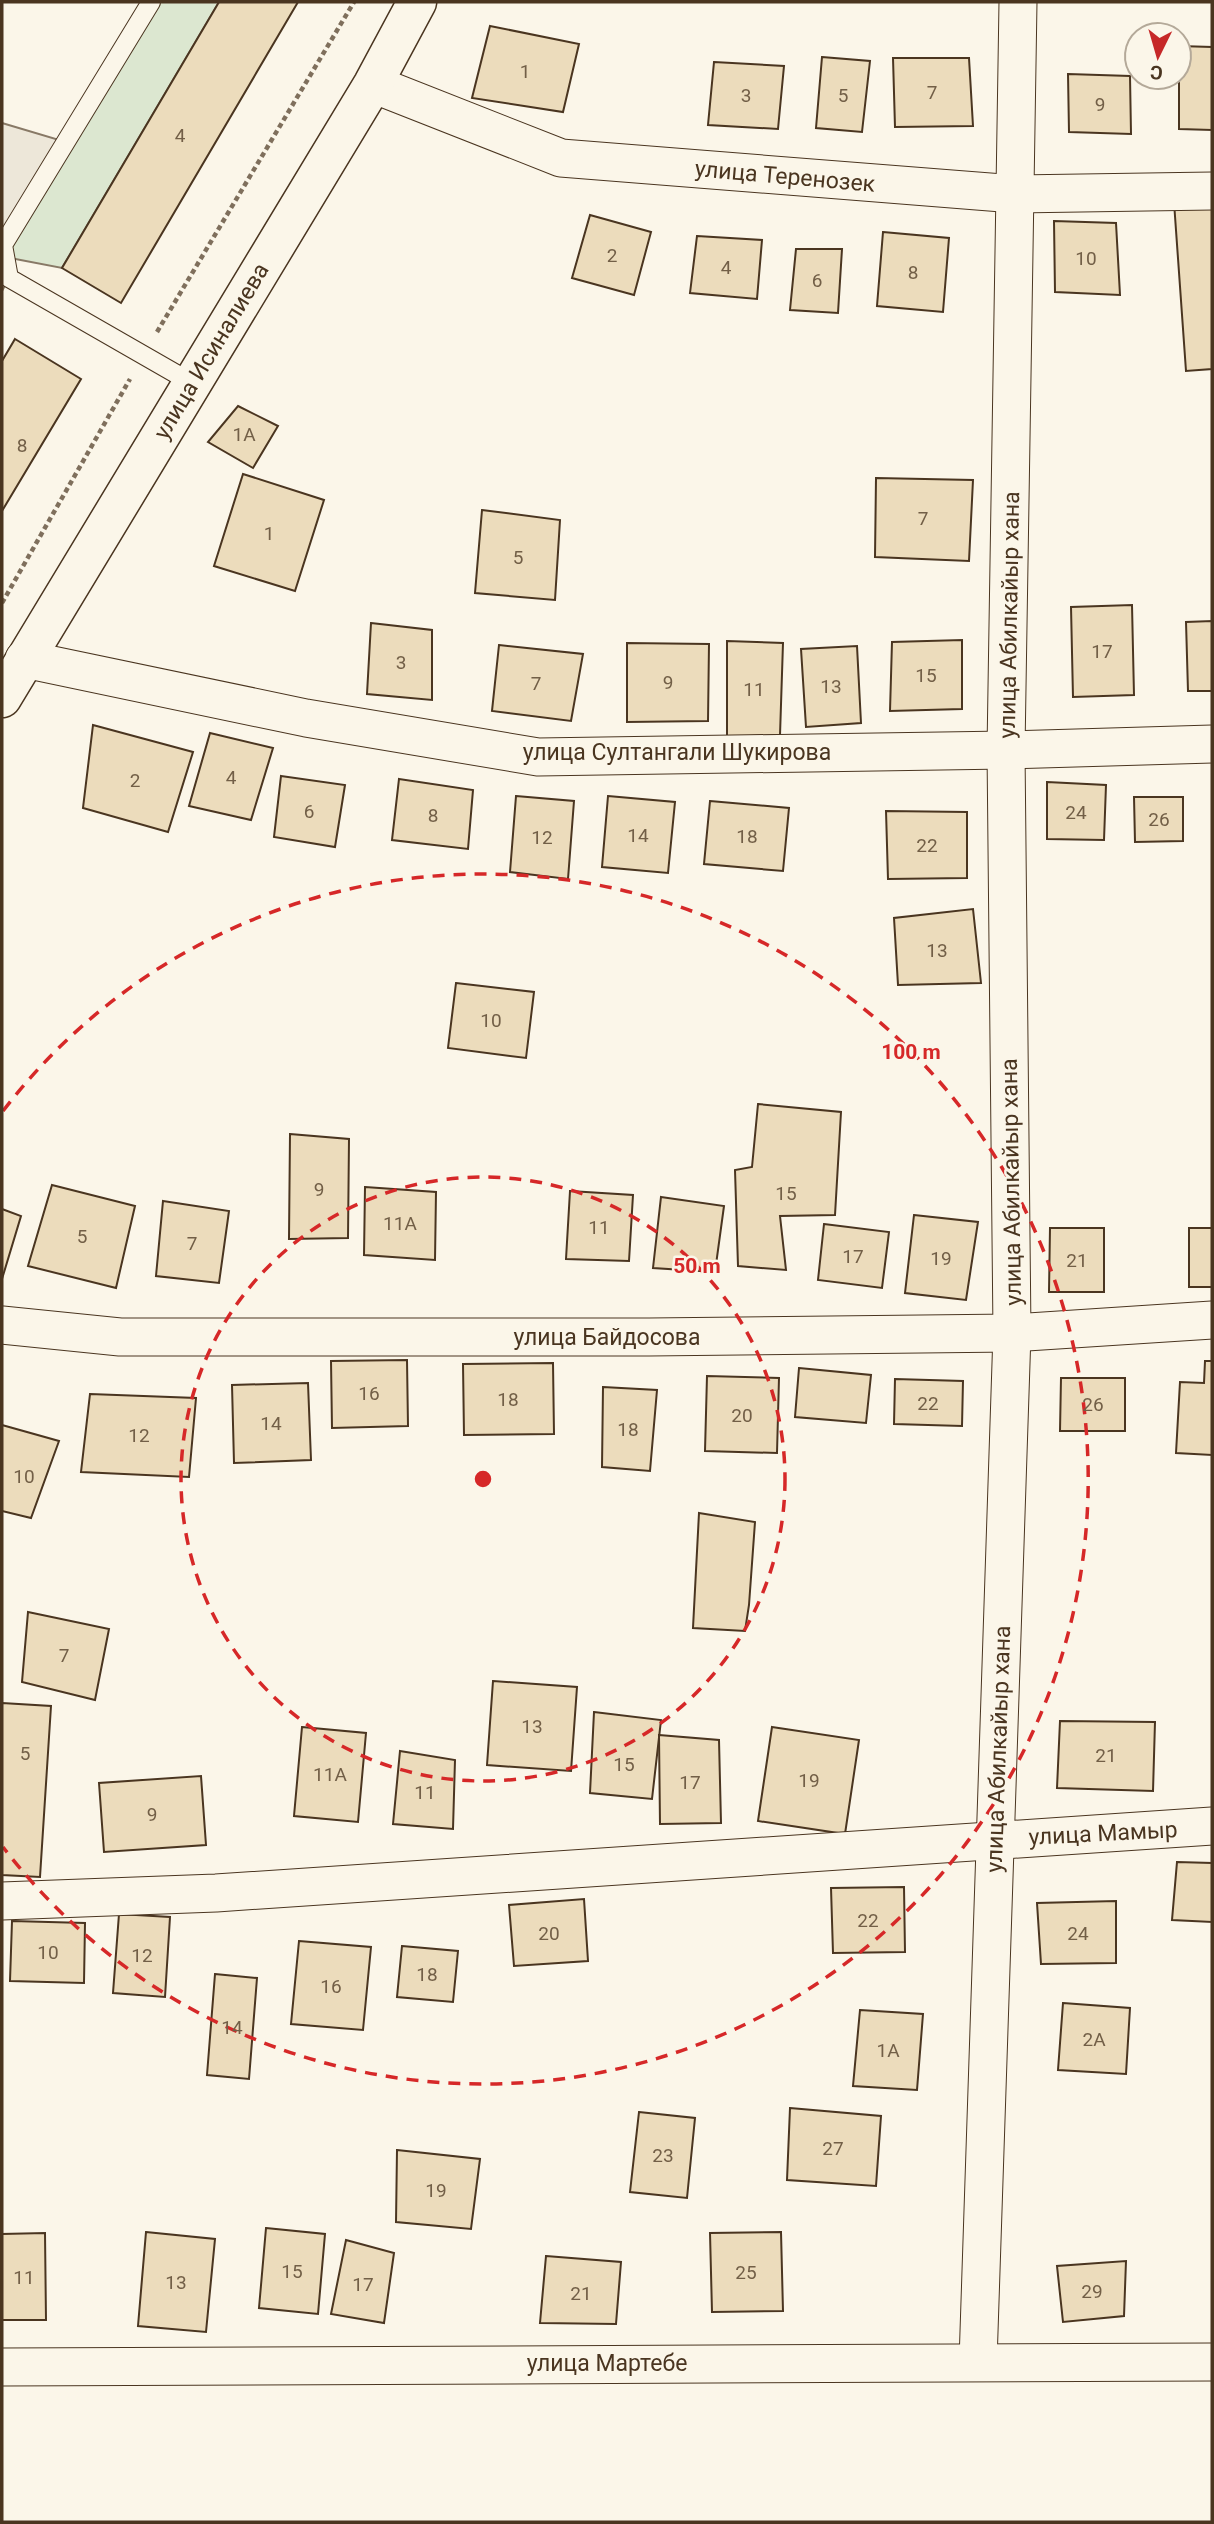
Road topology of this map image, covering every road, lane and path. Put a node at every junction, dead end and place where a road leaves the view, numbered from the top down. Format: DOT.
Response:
graph roads {
  1 [pos="151,2"];
  2 [pos="354,2"];
  3 [pos="417,2"];
  4 [pos="1018,2"];
  5 [pos="373,84"];
  6 [pos="1212,191"];
  7 [pos="1015,194"];
  8 [pos="5,285"];
  9 [pos="144,355"];
  10 [pos="192,383"];
  11 [pos="2,603"];
  12 [pos="24,659"];
  13 [pos="2,698"];
  14 [pos="1212,744"];
  15 [pos="1006,750"];
  16 [pos="1212,1320"];
  17 [pos="2,1325"];
  18 [pos="1012,1333"];
  19 [pos="1212,1826"];
  20 [pos="995,1839"];
  21 [pos="2,1901"];
  22 [pos="978,2361"];
  23 [pos="1212,2362"];
  24 [pos="2,2367"];
  1 -- 8 [label="lane"];
  2 -- 9 [label="path"];
  3 -- 5 [label="street, улица Исиналиева"];
  4 -- 7 [label="street, улица Абилкайыр хана"];
  5 -- 7 [label="street, улица Теренозек"];
  5 -- 10 [label="street, улица Исиналиева"];
  6 -- 7 [label="street, улица Теренозек"];
  7 -- 15 [label="street, улица Абилкайыр хана"];
  8 -- 9 [label="lane"];
  9 -- 10 [label="lane"];
  9 -- 11 [label="path"];
  10 -- 12 [label="street, улица Исиналиева"];
  12 -- 13 [label="street, улица Исиналиева"];
  12 -- 15 [label="street, улица Султангали Шукирова"];
  14 -- 15 [label="street, улица Султангали Шукирова"];
  15 -- 18 [label="street, улица Абилкайыр хана"];
  16 -- 18 [label="street, улица Байдосова"];
  17 -- 18 [label="street, улица Байдосова"];
  18 -- 20 [label="street, улица Абилкайыр хана"];
  19 -- 20 [label="street, улица Мамыр"];
  20 -- 21 [label="street, улица Мамыр"];
  20 -- 22 [label="street, улица Абилкайыр хана"];
  22 -- 23 [label="street, улица Мартебе"];
  22 -- 24 [label="street, улица Мартебе"];
}
